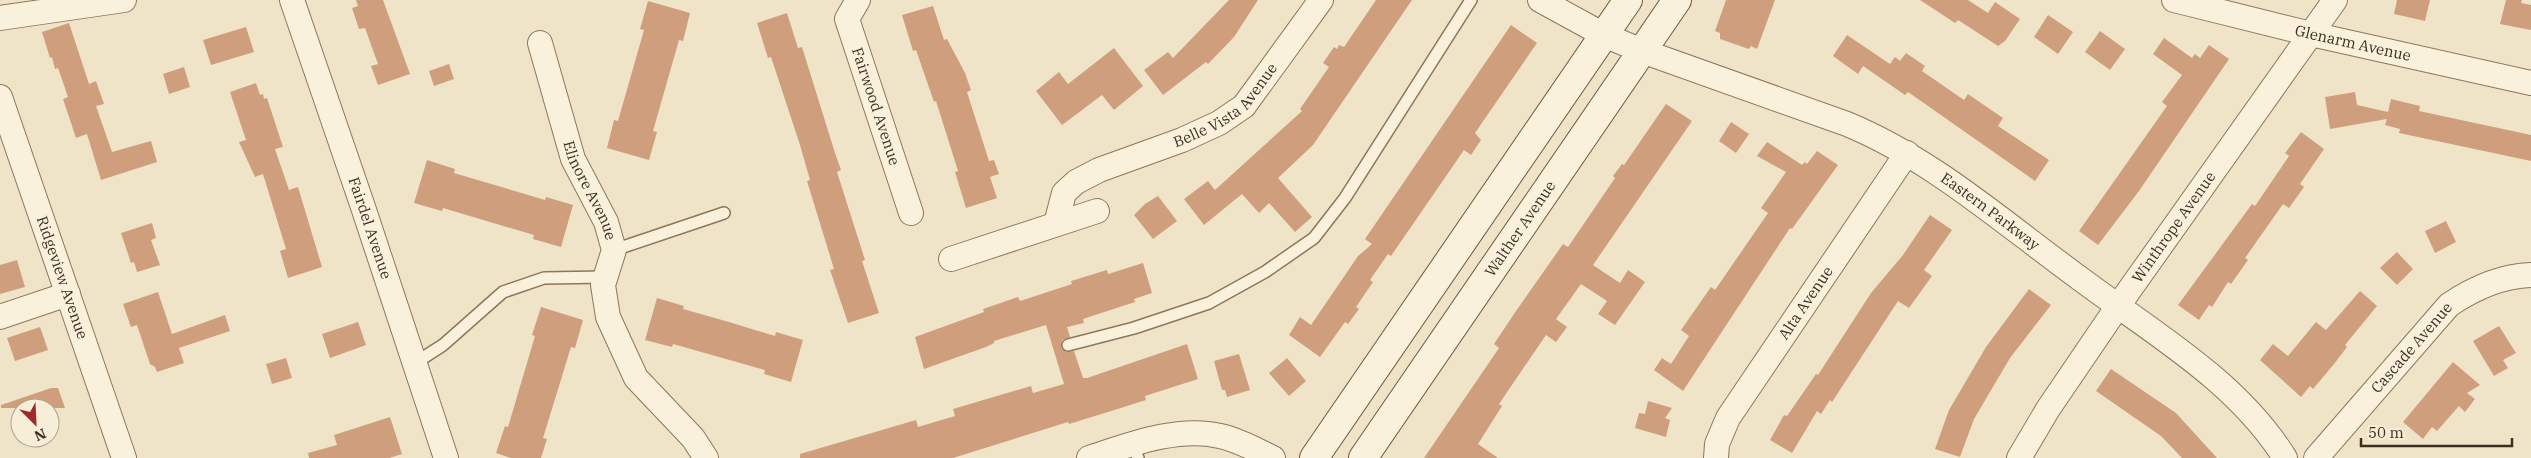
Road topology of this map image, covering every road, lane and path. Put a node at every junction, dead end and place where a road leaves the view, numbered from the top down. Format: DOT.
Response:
graph roads {
  1 [pos="124,0"];
  2 [pos="292,0"];
  3 [pos="858,0"];
  4 [pos="1321,0"];
  5 [pos="1471,0"];
  6 [pos="1540,0"];
  7 [pos="1628,0"];
  8 [pos="1677,0"];
  9 [pos="2174,0"];
  10 [pos="2334,0"];
  11 [pos="0,18"];
  12 [pos="2311,34"];
  13 [pos="1604,35"];
  14 [pos="540,43"];
  15 [pos="1642,51"];
  16 [pos="2531,83"];
  17 [pos="0,97"];
  18 [pos="1907,153"];
  19 [pos="1097,211"];
  20 [pos="724,213"];
  21 [pos="911,213"];
  22 [pos="1056,224"];
  23 [pos="614,250"];
  24 [pos="951,259"];
  25 [pos="2531,275"];
  26 [pos="606,277"];
  27 [pos="68,294"];
  28 [pos="2118,306"];
  29 [pos="0,317"];
  30 [pos="1068,346"];
  31 [pos="415,363"];
  32 [pos="1136,451"];
  33 [pos="124,458"];
  34 [pos="446,458"];
  35 [pos="706,458"];
  36 [pos="1089,458"];
  37 [pos="1273,458"];
  38 [pos="1314,458"];
  39 [pos="1362,458"];
  40 [pos="1716,458"];
  41 [pos="2019,458"];
  42 [pos="2285,458"];
  43 [pos="2316,458"];
  1 -- 11 [label="street"];
  2 -- 31 [label="street, Fairdel Avenue"];
  3 -- 21 [label="street, Fairwood Avenue"];
  4 -- 22 [label="street, Belle Vista Avenue"];
  5 -- 30 [label="lane"];
  6 -- 13 [label="street, Eastern Parkway"];
  7 -- 13 [label="main road"];
  8 -- 15 [label="main road, Walther Avenue"];
  9 -- 12 [label="street, Glenarm Avenue"];
  10 -- 12 [label="street, Winthrope Avenue"];
  12 -- 16 [label="street, Glenarm Avenue"];
  12 -- 28 [label="street, Winthrope Avenue"];
  13 -- 15 [label="street, Eastern Parkway"];
  13 -- 38 [label="main road"];
  14 -- 23 [label="street, Elinore Avenue"];
  15 -- 18 [label="street, Eastern Parkway"];
  15 -- 39 [label="main road, Walther Avenue"];
  17 -- 27 [label="street, Ridgeview Avenue"];
  18 -- 28 [label="street, Eastern Parkway"];
  18 -- 40 [label="street, Alta Avenue"];
  19 -- 22 [label="street"];
  20 -- 23 [label="lane"];
  22 -- 24 [label="street"];
  23 -- 26 [label="street, Elinore Avenue"];
  25 -- 43 [label="street, Cascade Avenue"];
  26 -- 31 [label="lane"];
  26 -- 35 [label="street, Elinore Avenue"];
  27 -- 29 [label="street"];
  27 -- 33 [label="street, Ridgeview Avenue"];
  28 -- 41 [label="street, Winthrope Avenue"];
  28 -- 42 [label="street, Eastern Parkway"];
  31 -- 34 [label="street, Fairdel Avenue"];
  32 -- 36 [label="street"];
  32 -- 37 [label="street"];
}
